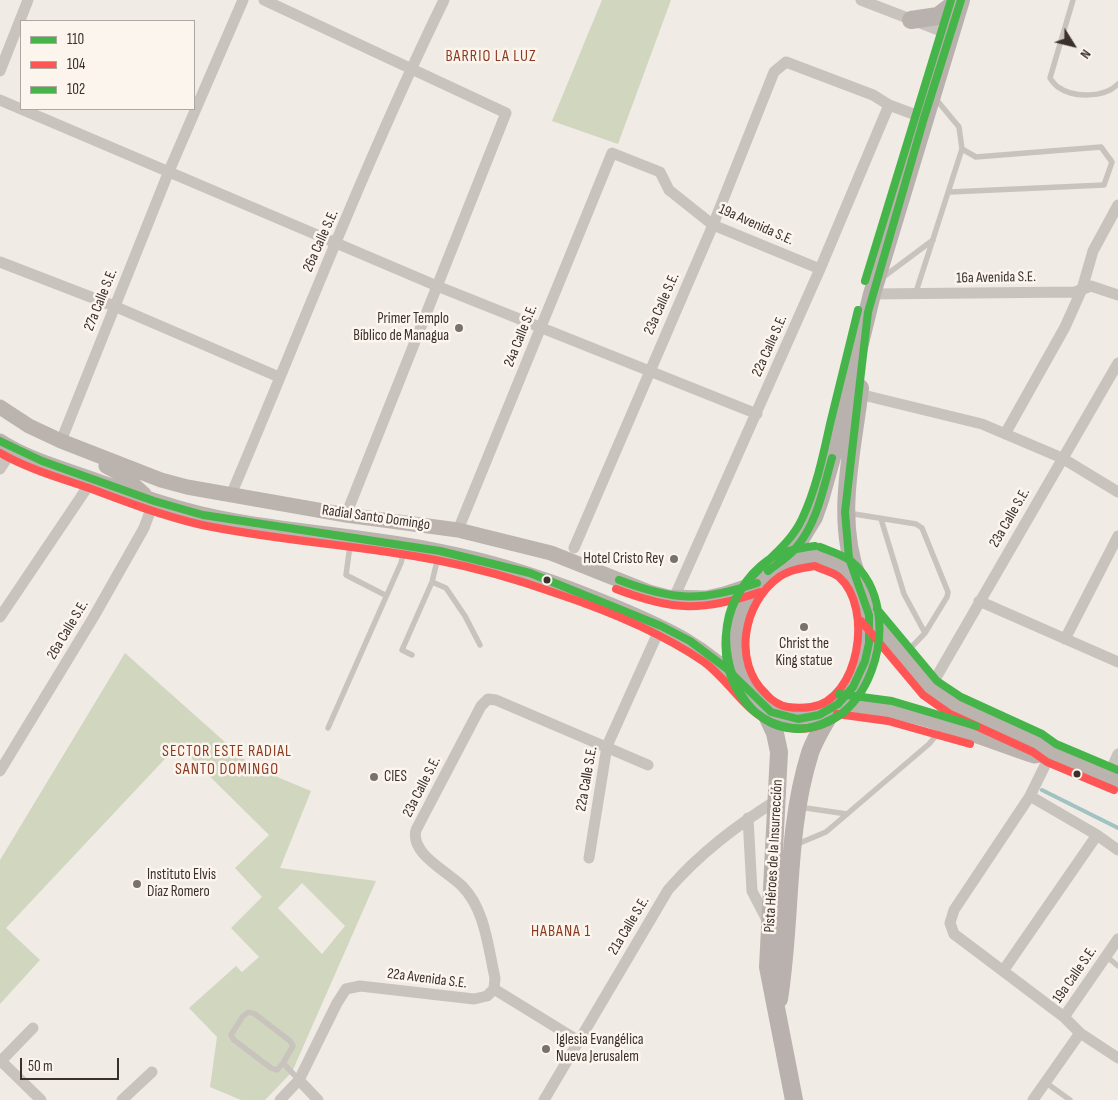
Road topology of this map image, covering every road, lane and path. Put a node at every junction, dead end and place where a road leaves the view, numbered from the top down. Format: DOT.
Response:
graph roads {
  1 [pos="28,0"];
  2 [pos="243,0"];
  3 [pos="264,0"];
  4 [pos="444,0"];
  5 [pos="861,0"];
  6 [pos="960,0"];
  7 [pos="1072,0"];
  8 [pos="20,20"];
  9 [pos="20,20"];
  10 [pos="911,20"];
  11 [pos="949,34"];
  12 [pos="411,68"];
  13 [pos="0,71"];
  14 [pos="1118,84"];
  15 [pos="931,93"];
  16 [pos="0,100"];
  17 [pos="889,105"];
  18 [pos="20,108"];
  19 [pos="24,110"];
  20 [pos="924,118"];
  21 [pos="962,149"];
  22 [pos="612,153"];
  23 [pos="169,170"];
  24 [pos="950,192"];
  25 [pos="1118,205"];
  26 [pos="713,224"];
  27 [pos="934,240"];
  28 [pos="336,244"];
  29 [pos="0,262"];
  30 [pos="820,269"];
  31 [pos="437,286"];
  32 [pos="873,289"];
  33 [pos="1082,289"];
  34 [pos="915,295"];
  35 [pos="1118,296"];
  36 [pos="114,306"];
  37 [pos="868,312"];
  38 [pos="541,327"];
  39 [pos="1118,363"];
  40 [pos="650,369"];
  41 [pos="280,377"];
  42 [pos="859,394"];
  43 [pos="0,407"];
  44 [pos="757,414"];
  45 [pos="0,418"];
  46 [pos="1006,434"];
  47 [pos="0,441"];
  48 [pos="61,441"];
  49 [pos="13,449"];
  50 [pos="1062,458"];
  51 [pos="0,469"];
  52 [pos="94,479"];
  53 [pos="1118,492"];
  54 [pos="231,496"];
  55 [pos="152,500"];
  56 [pos="845,512"];
  57 [pos="346,515"];
  58 [pos="881,519"];
  59 [pos="458,530"];
  60 [pos="1118,536"];
  61 [pos="351,538"];
  62 [pos="405,545"];
  63 [pos="574,548"];
  64 [pos="440,551"];
  65 [pos="762,577"];
  66 [pos="432,582"];
  67 [pos="386,595"];
  68 [pos="864,596"];
  69 [pos="674,598"];
  70 [pos="979,601"];
  71 [pos="869,615"];
  72 [pos="0,617"];
  73 [pos="661,626"];
  74 [pos="925,633"];
  75 [pos="1065,639"];
  76 [pos="480,645"];
  77 [pos="412,655"];
  78 [pos="903,656"];
  79 [pos="1118,662"];
  80 [pos="930,688"];
  81 [pos="756,698"];
  82 [pos="835,706"];
  83 [pos="944,726"];
  84 [pos="328,728"];
  85 [pos="607,746"];
  86 [pos="1051,753"];
  87 [pos="1118,754"];
  88 [pos="2,765"];
  89 [pos="648,765"];
  90 [pos="1113,779"];
  91 [pos="1030,796"];
  92 [pos="777,800"];
  93 [pos="799,807"];
  94 [pos="847,814"];
  95 [pos="748,818"];
  96 [pos="1097,835"];
  97 [pos="793,846"];
  98 [pos="1118,850"];
  99 [pos="589,858"];
  100 [pos="770,926"];
  101 [pos="1118,939"];
  102 [pos="1106,956"];
  103 [pos="1118,966"];
  104 [pos="1003,971"];
  105 [pos="494,989"];
  106 [pos="777,1012"];
  107 [pos="1064,1017"];
  108 [pos="32,1028"];
  109 [pos="1080,1033"];
  110 [pos="577,1040"];
  111 [pos="1118,1058"];
  112 [pos="0,1061"];
  113 [pos="284,1063"];
  114 [pos="152,1072"];
  115 [pos="299,1080"];
  116 [pos="1045,1082"];
  117 [pos="42,1100"];
  118 [pos="122,1100"];
  119 [pos="280,1100"];
  120 [pos="318,1100"];
  121 [pos="544,1100"];
  122 [pos="794,1100"];
  123 [pos="1033,1100"];
  124 [pos="1070,1100"];
  1 -- 8 [label="street"];
  2 -- 23 [label="street, 27a Calle S.E."];
  3 -- 12 [label="street"];
  4 -- 12 [label="street, 26a Calle S.E."];
  5 -- 10 [label="street"];
  6 -- 10 [label="main road"];
  6 -- 11 [label="main road"];
  7 -- 14 [label="lane"];
  9 -- 13 [label="street"];
  10 -- 11 [label="street"];
  11 -- 15 [label="main road"];
  12 -- 28 [label="street, 26a Calle S.E."];
  12 -- 31 [label="street"];
  15 -- 20 [label="main road"];
  15 -- 21 [label="lane"];
  16 -- 18 [label="street"];
  17 -- 20 [label="street"];
  17 -- 26 [label="street, 23a Calle S.E."];
  17 -- 30 [label="street, 22a Calle S.E."];
  19 -- 23 [label="street"];
  20 -- 32 [label="main road"];
  21 -- 24 [label="lane"];
  21 -- 24 [label="lane"];
  22 -- 26 [label="street, 19a Avenida S.E."];
  22 -- 38 [label="street, 24a Calle S.E."];
  23 -- 28 [label="street"];
  23 -- 36 [label="street, 27a Calle S.E."];
  24 -- 27 [label="lane"];
  25 -- 33 [label="street"];
  26 -- 30 [label="street, 19a Avenida S.E."];
  26 -- 40 [label="street, 23a Calle S.E."];
  27 -- 32 [label="lane"];
  27 -- 34 [label="lane"];
  28 -- 31 [label="street"];
  28 -- 41 [label="street, 26a Calle S.E."];
  29 -- 36 [label="street"];
  30 -- 44 [label="street, 22a Calle S.E."];
  31 -- 38 [label="street"];
  31 -- 57 [label="street"];
  32 -- 34 [label="street, 16a Avenida S.E."];
  32 -- 37 [label="main road"];
  33 -- 34 [label="street, 16a Avenida S.E."];
  33 -- 35 [label="street, 16a Avenida S.E."];
  33 -- 46 [label="street"];
  36 -- 41 [label="street"];
  36 -- 48 [label="street, 27a Calle S.E."];
  37 -- 42 [label="main road"];
  37 -- 65 [label="main road"];
  38 -- 40 [label="street"];
  38 -- 59 [label="street, 24a Calle S.E."];
  39 -- 50 [label="street, 23a Calle S.E."];
  40 -- 44 [label="street"];
  40 -- 63 [label="street, 23a Calle S.E."];
  41 -- 54 [label="street, 26a Calle S.E."];
  42 -- 46 [label="street"];
  42 -- 56 [label="main road"];
  43 -- 48 [label="main road, Radial Santo Domingo"];
  44 -- 69 [label="street, 22a Calle S.E."];
  45 -- 48 [label="main road"];
  46 -- 50 [label="street"];
  47 -- 49 [label="main road, Radial Santo Domingo"];
  48 -- 54 [label="main road, Radial Santo Domingo"];
  48 -- 55 [label="main road"];
  49 -- 51 [label="street"];
  49 -- 52 [label="main road, Radial Santo Domingo"];
  50 -- 53 [label="street"];
  50 -- 70 [label="street, 23a Calle S.E."];
  52 -- 55 [label="main road, Radial Santo Domingo"];
  52 -- 72 [label="street"];
  54 -- 57 [label="main road, Radial Santo Domingo"];
  55 -- 61 [label="main road, Radial Santo Domingo"];
  55 -- 88 [label="street, 26a Calle S.E."];
  56 -- 58 [label="lane"];
  56 -- 68 [label="main road"];
  57 -- 59 [label="main road, Radial Santo Domingo"];
  58 -- 74 [label="lane"];
  58 -- 74 [label="lane"];
  59 -- 69 [label="main road, Radial Santo Domingo"];
  60 -- 75 [label="street"];
  61 -- 62 [label="main road, Radial Santo Domingo"];
  61 -- 67 [label="lane"];
  62 -- 64 [label="main road, Radial Santo Domingo"];
  62 -- 67 [label="lane"];
  64 -- 66 [label="lane"];
  64 -- 73 [label="main road, Radial Santo Domingo"];
  65 -- 68 [label="main road"];
  65 -- 69 [label="main road, Radial Santo Domingo"];
  65 -- 81 [label="main road"];
  66 -- 76 [label="lane"];
  66 -- 77 [label="lane"];
  67 -- 84 [label="lane"];
  68 -- 71 [label="main road"];
  70 -- 75 [label="street"];
  70 -- 80 [label="street, 23a Calle S.E."];
  71 -- 78 [label="main road"];
  71 -- 82 [label="main road"];
  73 -- 81 [label="main road, Radial Santo Domingo"];
  73 -- 85 [label="street, 22a Calle S.E."];
  74 -- 78 [label="lane"];
  75 -- 79 [label="street"];
  78 -- 80 [label="main road"];
  80 -- 86 [label="main road"];
  81 -- 82 [label="main road"];
  81 -- 92 [label="main road, Pista Héroes de la Insurrección"];
  82 -- 83 [label="main road"];
  82 -- 93 [label="main road, Pista Héroes de la Insurrección"];
  83 -- 86 [label="main road"];
  83 -- 94 [label="lane"];
  85 -- 89 [label="street"];
  85 -- 99 [label="street, 22a Calle S.E."];
  85 -- 105 [label="street, 23a Calle S.E."];
  86 -- 90 [label="main road"];
  86 -- 91 [label="street"];
  87 -- 90 [label="street"];
  91 -- 96 [label="street"];
  91 -- 104 [label="street"];
  92 -- 95 [label="street, 21a Calle S.E."];
  92 -- 100 [label="main road, Pista Héroes de la Insurrección"];
  93 -- 94 [label="lane"];
  93 -- 97 [label="main road, Pista Héroes de la Insurrección"];
  94 -- 97 [label="lane"];
  95 -- 100 [label="street"];
  95 -- 110 [label="street, 21a Calle S.E."];
  96 -- 98 [label="street"];
  96 -- 104 [label="street"];
  97 -- 106 [label="main road, Pista Héroes de la Insurrección"];
  100 -- 106 [label="main road, Pista Héroes de la Insurrección"];
  101 -- 102 [label="street, 19a Calle S.E."];
  102 -- 103 [label="lane"];
  102 -- 107 [label="street, 19a Calle S.E."];
  104 -- 107 [label="street"];
  105 -- 110 [label="street"];
  105 -- 115 [label="street, 22a Avenida S.E."];
  106 -- 122 [label="main road, Pista Héroes de la Insurrección"];
  107 -- 109 [label="street, 19a Calle S.E."];
  108 -- 112 [label="street"];
  109 -- 111 [label="street, 19a Calle S.E."];
  109 -- 116 [label="street"];
  110 -- 121 [label="street, 21a Calle S.E."];
  112 -- 117 [label="street"];
  113 -- 113 [label="lane"];
  113 -- 115 [label="lane"];
  114 -- 118 [label="street"];
  115 -- 119 [label="street"];
  115 -- 120 [label="street"];
  116 -- 123 [label="street"];
  116 -- 124 [label="lane"];
}
